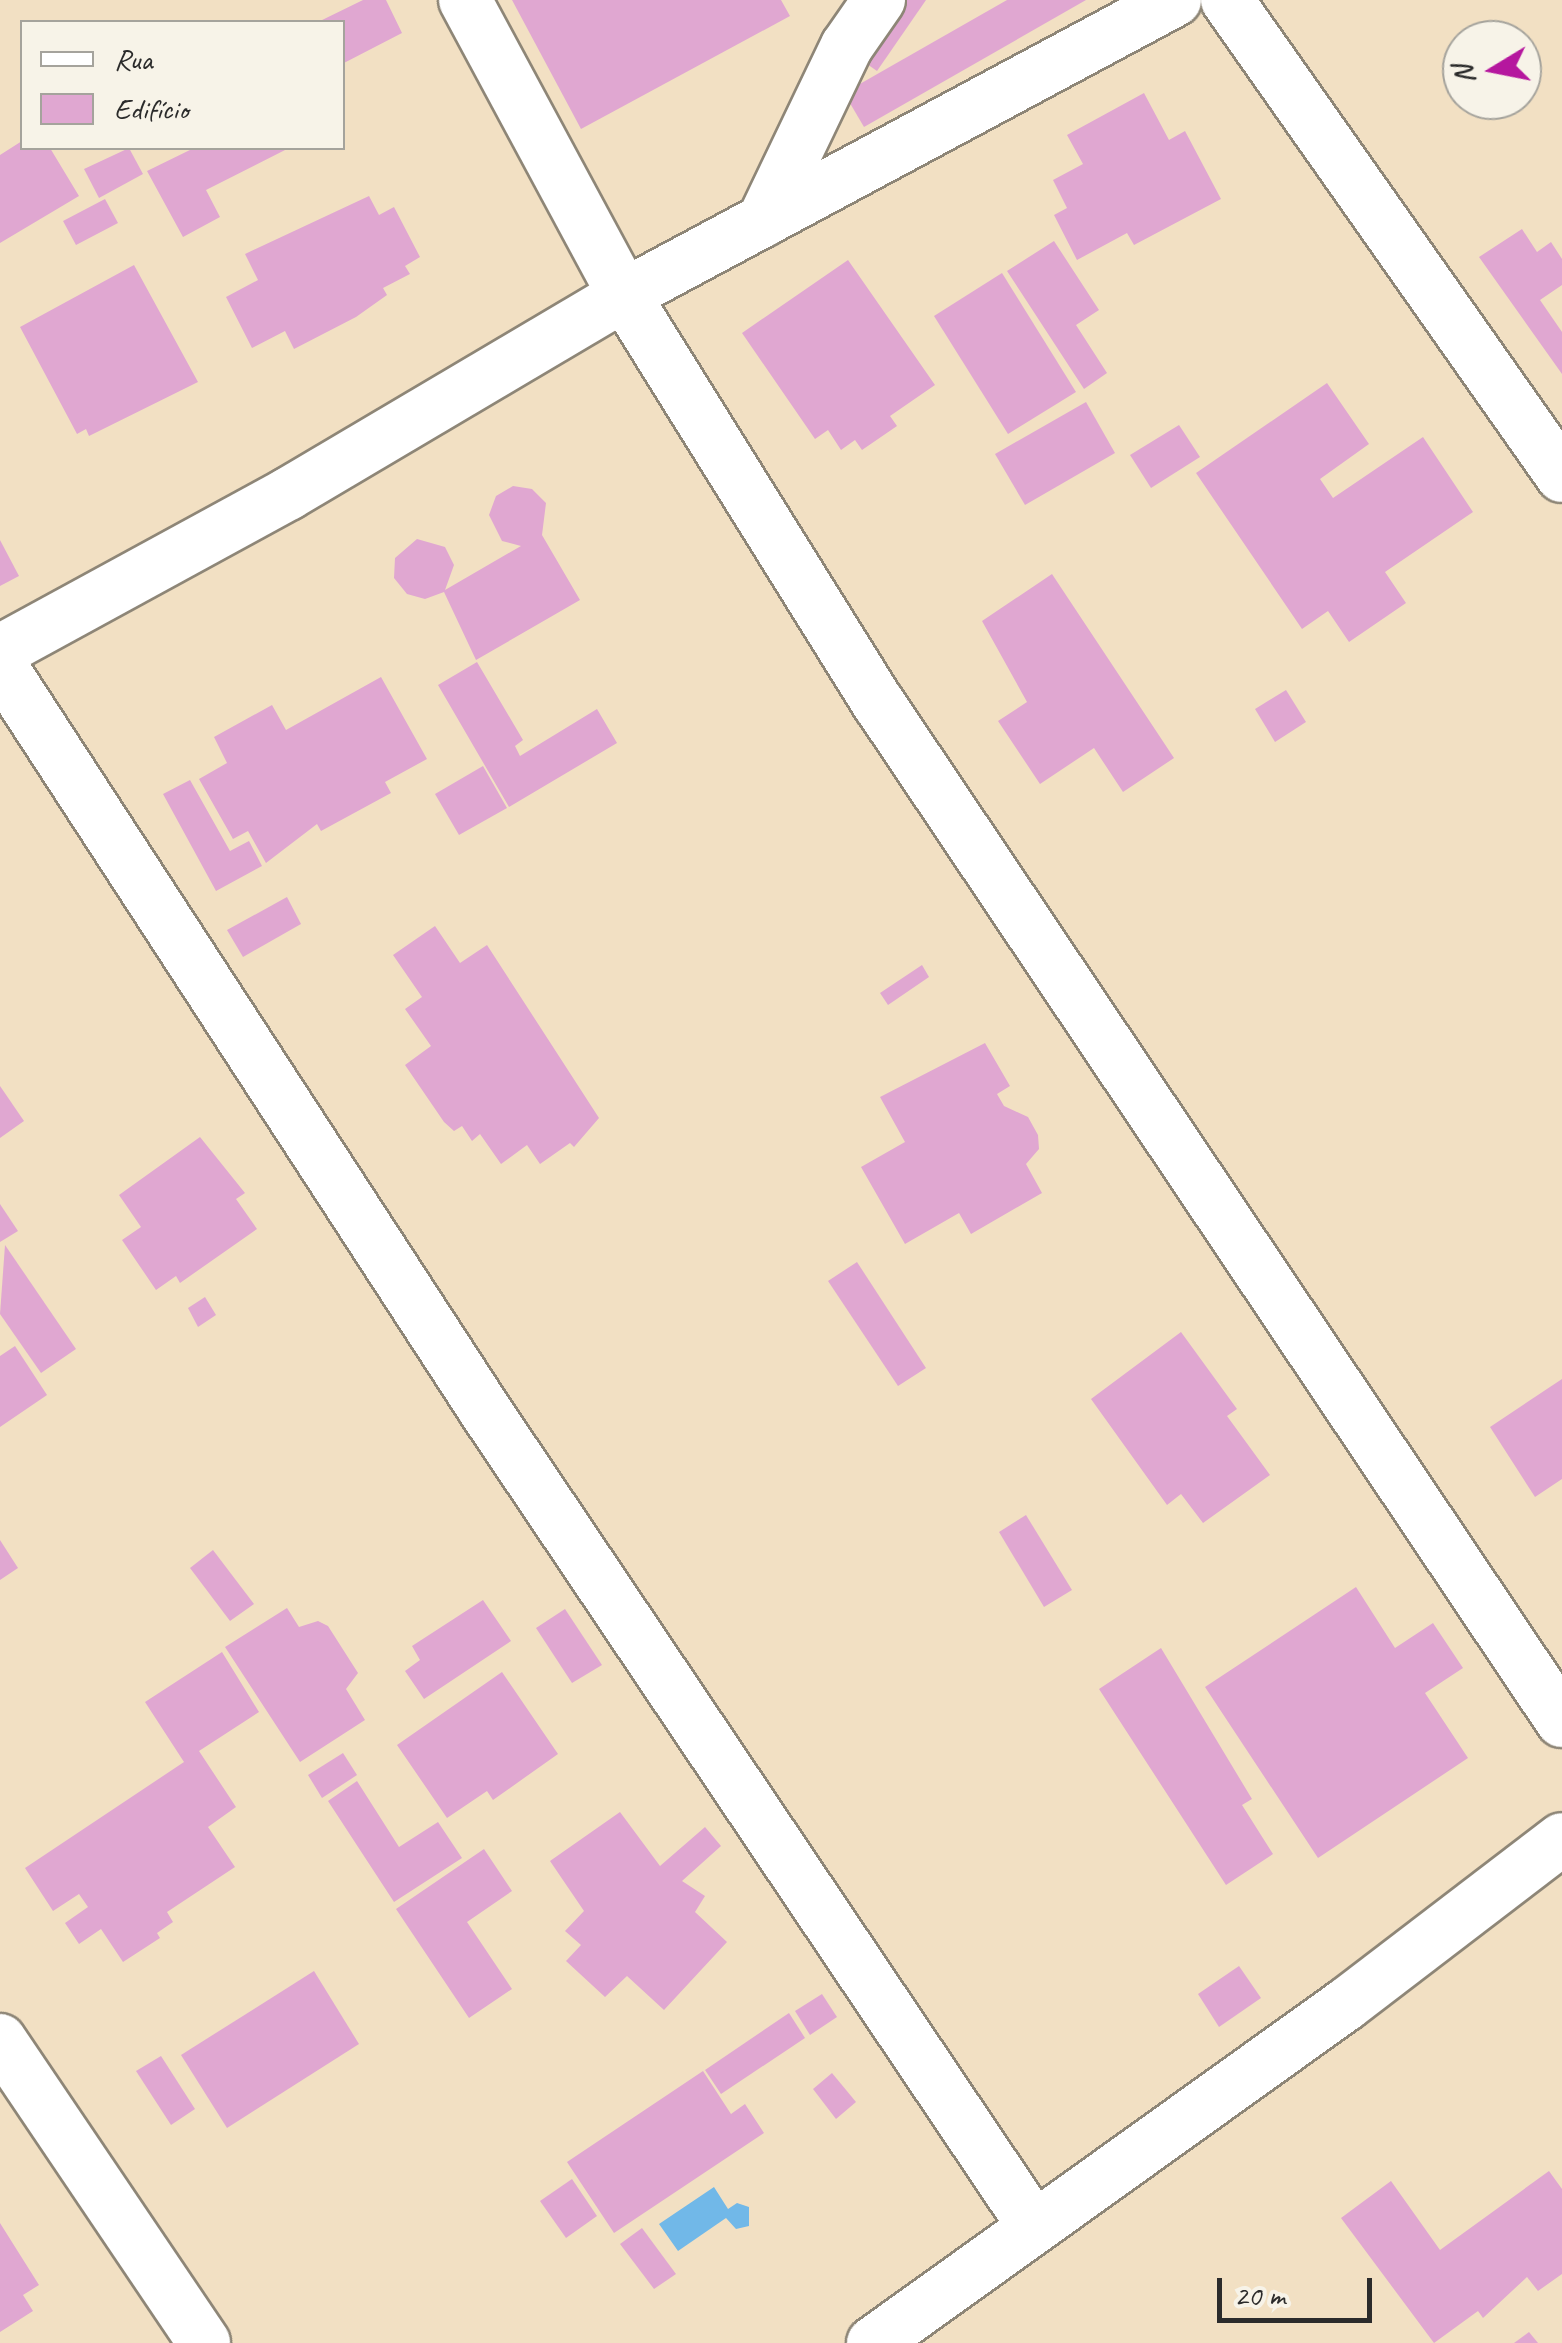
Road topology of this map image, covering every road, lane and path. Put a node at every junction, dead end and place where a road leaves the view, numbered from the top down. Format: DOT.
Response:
graph roads {
  1 [pos="466,0"];
  2 [pos="880,0"];
  3 [pos="1175,0"];
  4 [pos="1227,0"];
  5 [pos="764,221"];
  6 [pos="624,295"];
  7 [pos="1562,476"];
  8 [pos="0,651"];
  9 [pos="0,665"];
  10 [pos="1562,1721"];
  11 [pos="1562,1839"];
  12 [pos="0,2040"];
  13 [pos="1034,2225"];
  14 [pos="204,2343"];
  15 [pos="874,2343"];
  1 -- 6 [label="street"];
  2 -- 5 [label="street"];
  3 -- 5 [label="street"];
  4 -- 7 [label="street"];
  5 -- 6 [label="street"];
  6 -- 8 [label="street"];
  6 -- 10 [label="street"];
  9 -- 13 [label="street"];
  11 -- 13 [label="street"];
  12 -- 14 [label="street"];
  13 -- 15 [label="street"];
}
